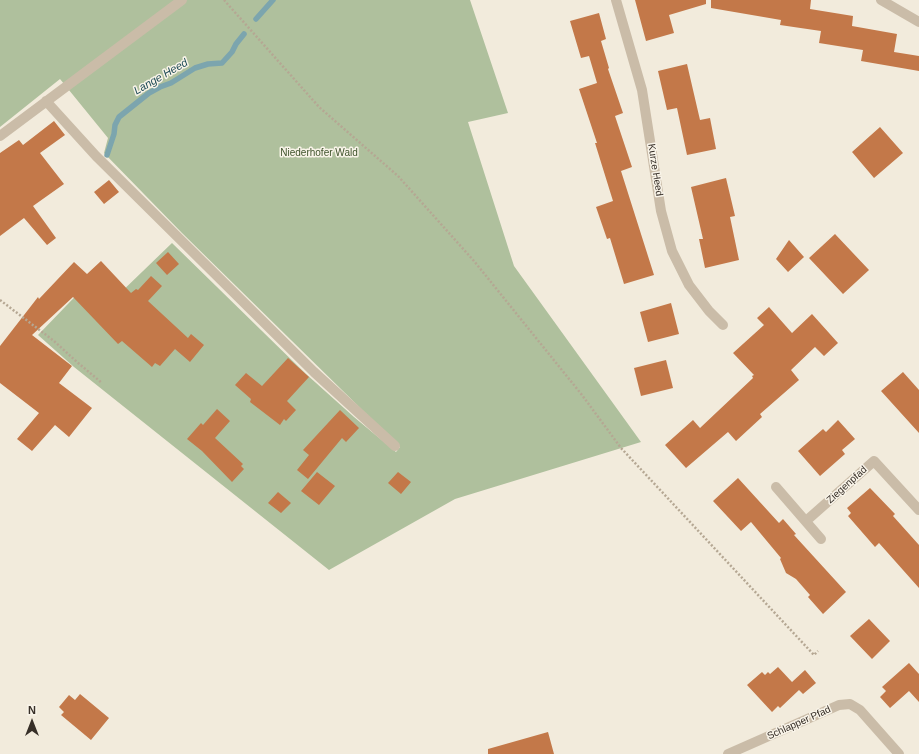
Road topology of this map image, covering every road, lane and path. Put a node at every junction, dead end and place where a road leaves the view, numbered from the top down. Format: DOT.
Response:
graph roads {
  1 [pos="182,0"];
  2 [pos="224,0"];
  3 [pos="616,0"];
  4 [pos="881,0"];
  5 [pos="919,22"];
  6 [pos="46,101"];
  7 [pos="0,136"];
  8 [pos="0,300"];
  9 [pos="723,325"];
  10 [pos="102,383"];
  11 [pos="395,446"];
  12 [pos="776,487"];
  13 [pos="919,510"];
  14 [pos="806,522"];
  15 [pos="821,540"];
  16 [pos="818,651"];
  17 [pos="728,754"];
  18 [pos="899,754"];
  1 -- 6 [label="street"];
  2 -- 16 [label="path"];
  3 -- 9 [label="street, Kurze Heed"];
  4 -- 5 [label="street"];
  6 -- 7 [label="street"];
  6 -- 11 [label="street"];
  8 -- 10 [label="path"];
  12 -- 14 [label="street"];
  13 -- 14 [label="street, Ziegenpfad"];
  14 -- 15 [label="street"];
  17 -- 18 [label="street, Schlapper Pfad"];
}
